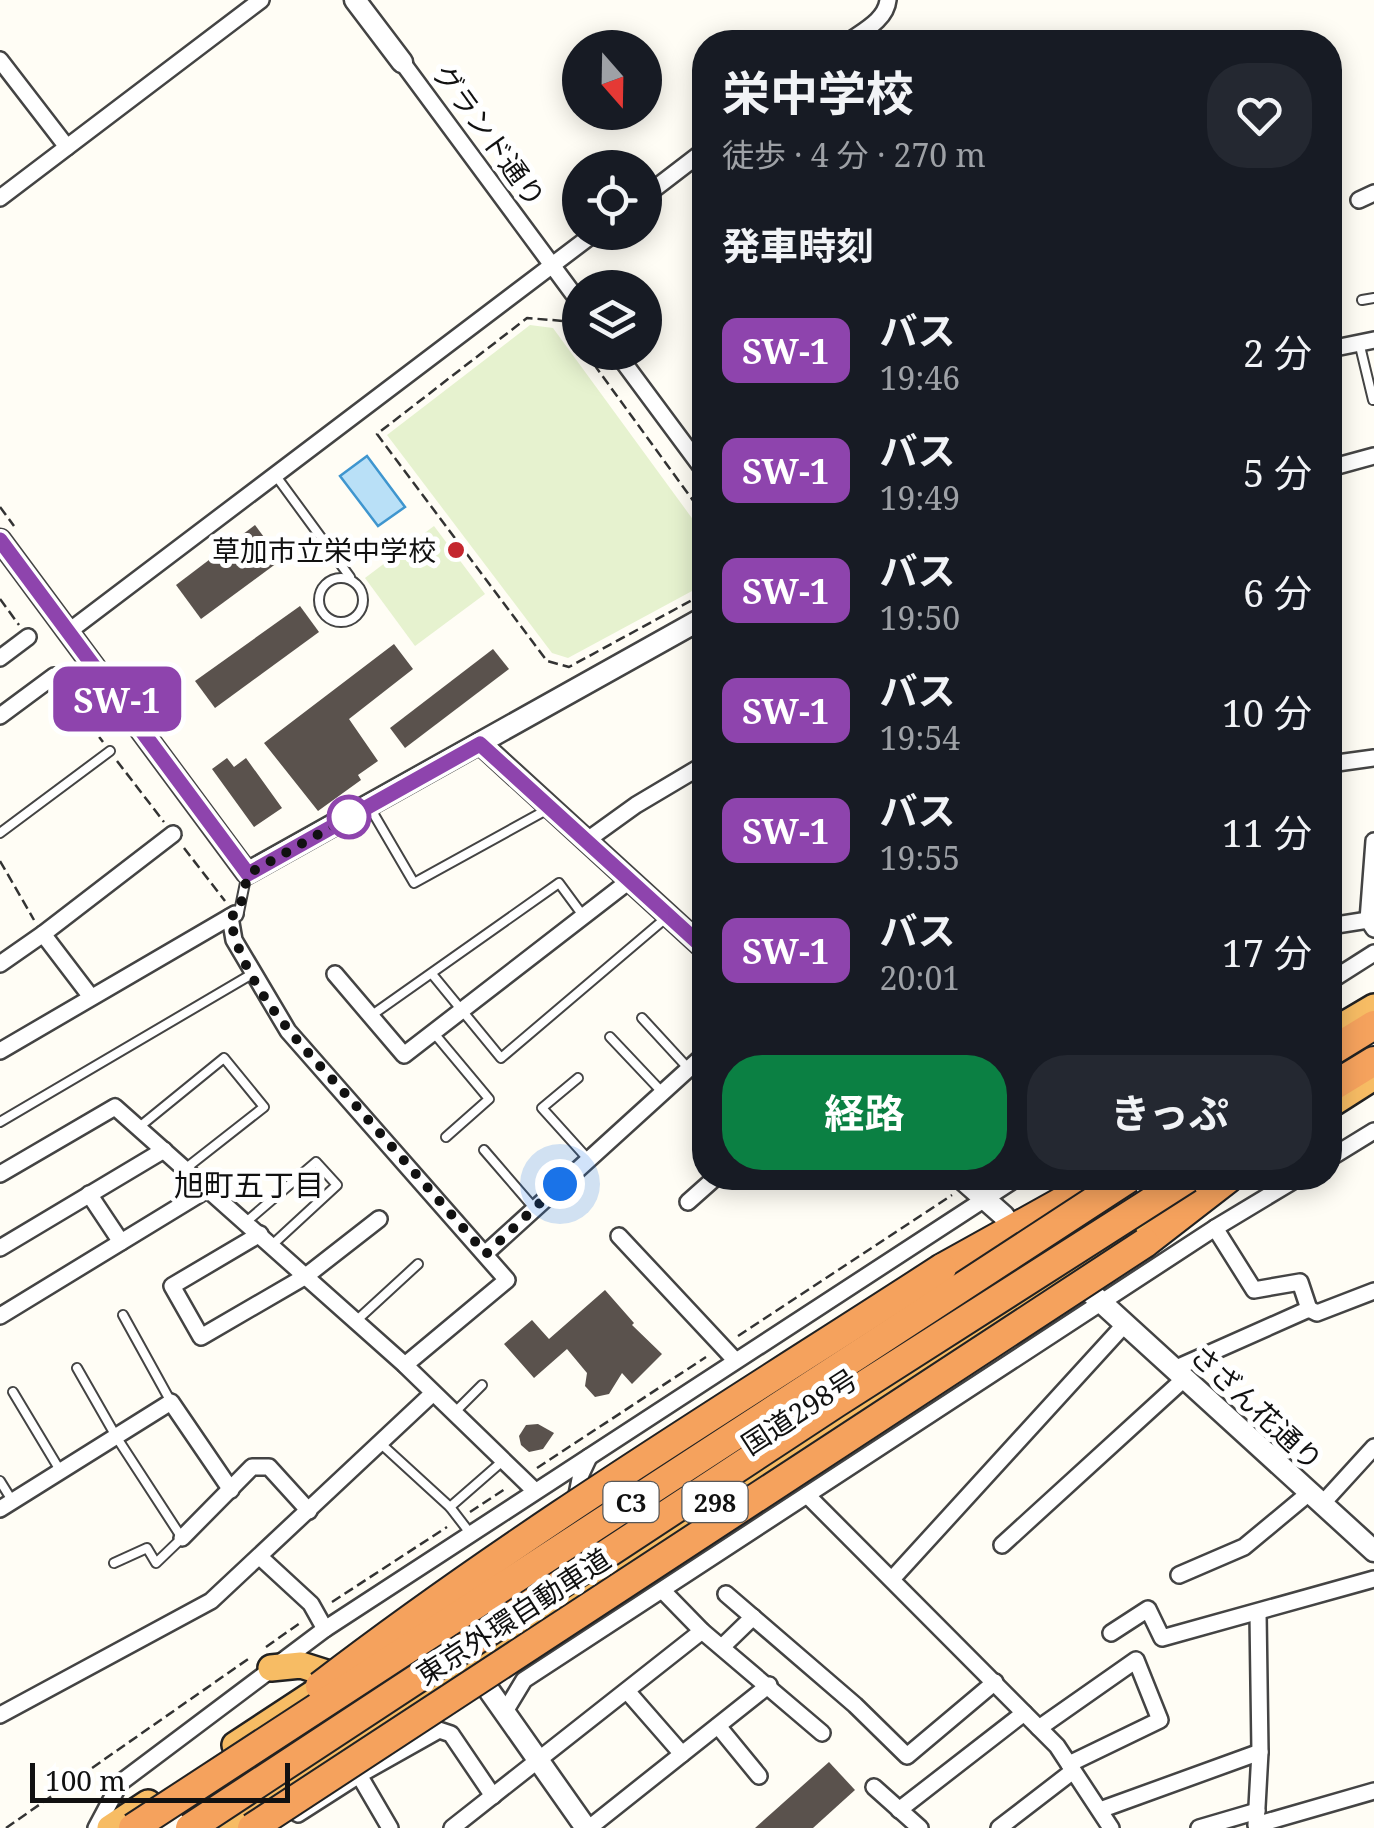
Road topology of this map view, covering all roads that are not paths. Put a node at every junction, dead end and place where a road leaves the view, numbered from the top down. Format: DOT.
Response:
graph roads {
  1 [pos="261,0"];
  2 [pos="355,0"];
  3 [pos="888,0"];
  4 [pos="864,30"];
  5 [pos="0,60"];
  6 [pos="402,62"];
  7 [pos="67,147"];
  8 [pos="692,160"];
  9 [pos="662,183"];
  10 [pos="0,198"];
  11 [pos="573,250"];
  12 [pos="552,266"];
  13 [pos="562,279"];
  14 [pos="1374,298"];
  15 [pos="1362,300"];
  16 [pos="1367,341"];
  17 [pos="1342,346"];
  18 [pos="631,370"];
  19 [pos="1373,400"];
  20 [pos="692,443"];
  21 [pos="1374,456"];
  22 [pos="1342,465"];
  23 [pos="276,476"];
  24 [pos="0,540"];
  25 [pos="357,588"];
  26 [pos="692,625"];
  27 [pos="68,632"];
  28 [pos="28,638"];
  29 [pos="0,658"];
  30 [pos="101,678"];
  31 [pos="0,716"];
  32 [pos="480,744"];
  33 [pos="110,751"];
  34 [pos="1374,758"];
  35 [pos="1342,762"];
  36 [pos="692,772"];
  37 [pos="369,806"];
  38 [pos="550,808"];
  39 [pos="0,833"];
  40 [pos="173,834"];
  41 [pos="1374,841"];
  42 [pos="586,842"];
  43 [pos="248,874"];
  44 [pos="630,881"];
  45 [pos="234,914"];
  46 [pos="584,916"];
  47 [pos="668,916"];
  48 [pos="1371,925"];
  49 [pos="1342,926"];
  50 [pos="43,934"];
  51 [pos="692,937"];
  52 [pos="1374,952"];
  53 [pos="0,964"];
  54 [pos="1342,972"];
  55 [pos="252,974"];
  56 [pos="335,974"];
  57 [pos="432,974"];
  58 [pos="91,998"];
  59 [pos="461,1011"];
  60 [pos="1370,1013"];
  61 [pos="370,1016"];
  62 [pos="642,1018"];
  63 [pos="1342,1027"];
  64 [pos="433,1032"];
  65 [pos="610,1036"];
  66 [pos="1342,1040"];
  67 [pos="0,1050"];
  68 [pos="1374,1061"];
  69 [pos="692,1065"];
  70 [pos="688,1068"];
  71 [pos="1374,1077"];
  72 [pos="578,1078"];
  73 [pos="1342,1081"];
  74 [pos="662,1092"];
  75 [pos="1342,1097"];
  76 [pos="0,1122"];
  77 [pos="138,1128"];
  78 [pos="1374,1131"];
  79 [pos="446,1137"];
  80 [pos="164,1150"];
  81 [pos="484,1150"];
  82 [pos="1342,1151"];
  83 [pos="588,1159"];
  84 [pos="185,1168"];
  85 [pos="0,1174"];
  86 [pos="208,1189"];
  87 [pos="702,1190"];
  88 [pos="976,1190"];
  89 [pos="997,1190"];
  90 [pos="1082,1190"];
  91 [pos="1084,1190"];
  92 [pos="1112,1190"];
  93 [pos="1169,1190"];
  94 [pos="1197,1190"];
  95 [pos="1214,1190"];
  96 [pos="1278,1190"];
  97 [pos="89,1194"];
  98 [pos="984,1198"];
  99 [pos="688,1202"];
  100 [pos="534,1208"];
  101 [pos="1004,1216"];
  102 [pos="379,1220"];
  103 [pos="246,1222"];
  104 [pos="1215,1228"];
  105 [pos="619,1236"];
  106 [pos="266,1240"];
  107 [pos="121,1242"];
  108 [pos="0,1248"];
  109 [pos="486,1254"];
  110 [pos="418,1264"];
  111 [pos="306,1276"];
  112 [pos="1374,1291"];
  113 [pos="1096,1297"];
  114 [pos="1308,1309"];
  115 [pos="0,1316"];
  116 [pos="123,1316"];
  117 [pos="356,1320"];
  118 [pos="1125,1324"];
  119 [pos="736,1360"];
  120 [pos="405,1365"];
  121 [pos="77,1368"];
  122 [pos="1179,1374"];
  123 [pos="482,1385"];
  124 [pos="13,1392"];
  125 [pos="432,1394"];
  126 [pos="171,1402"];
  127 [pos="455,1412"];
  128 [pos="117,1438"];
  129 [pos="379,1442"];
  130 [pos="1374,1447"];
  131 [pos="588,1456"];
  132 [pos="505,1459"];
  133 [pos="61,1472"];
  134 [pos="0,1481"];
  135 [pos="231,1490"];
  136 [pos="536,1491"];
  137 [pos="807,1495"];
  138 [pos="1315,1499"];
  139 [pos="7,1506"];
  140 [pos="450,1507"];
  141 [pos="309,1511"];
  142 [pos="574,1524"];
  143 [pos="470,1533"];
  144 [pos="182,1538"];
  145 [pos="1002,1545"];
  146 [pos="1374,1551"];
  147 [pos="260,1557"];
  148 [pos="114,1562"];
  149 [pos="1178,1574"];
  150 [pos="893,1578"];
  151 [pos="1374,1579"];
  152 [pos="663,1591"];
  153 [pos="726,1594"];
  154 [pos="557,1607"];
  155 [pos="1258,1612"];
  156 [pos="434,1614"];
  157 [pos="753,1618"];
  158 [pos="616,1620"];
  159 [pos="325,1629"];
  160 [pos="702,1631"];
  161 [pos="1111,1632"];
  162 [pos="722,1647"];
  163 [pos="469,1664"];
  164 [pos="271,1668"];
  165 [pos="339,1677"];
  166 [pos="995,1682"];
  167 [pos="769,1685"];
  168 [pos="626,1691"];
  169 [pos="504,1712"];
  170 [pos="1024,1713"];
  171 [pos="0,1715"];
  172 [pos="376,1725"];
  173 [pos="718,1726"];
  174 [pos="1039,1728"];
  175 [pos="822,1734"];
  176 [pos="1260,1752"];
  177 [pos="682,1754"];
  178 [pos="537,1760"];
  179 [pos="1071,1768"];
  180 [pos="359,1775"];
  181 [pos="759,1776"];
  182 [pos="874,1787"];
  183 [pos="1374,1791"];
  184 [pos="493,1796"];
  185 [pos="1257,1811"];
  186 [pos="906,1821"];
  187 [pos="1103,1822"];
  188 [pos="137,1826"];
  189 [pos="96,1828"];
  190 [pos="110,1828"];
  191 [pos="190,1828"];
  192 [pos="216,1828"];
  193 [pos="252,1828"];
  194 [pos="276,1828"];
  195 [pos="390,1828"];
  196 [pos="452,1828"];
  197 [pos="588,1828"];
  198 [pos="999,1828"];
  199 [pos="1198,1828"];
  1 -- 7 [label="street"];
  2 -- 6 [label="street, グランド通り"];
  3 -- 4 [label="street"];
  5 -- 7 [label="street"];
  6 -- 12 [label="street, グランド通り"];
  7 -- 10 [label="street"];
  8 -- 9 [label="street"];
  11 -- 12 [label="street"];
  12 -- 13 [label="street, グランド通り"];
  12 -- 23 [label="street"];
  14 -- 15 [label="lane"];
  16 -- 17 [label="street"];
  16 -- 19 [label="lane"];
  18 -- 20 [label="street"];
  21 -- 22 [label="street"];
  23 -- 25 [label="lane"];
  23 -- 27 [label="street"];
  24 -- 27 [label="street"];
  25 -- 25 [label="lane"];
  26 -- 32 [label="street"];
  27 -- 30 [label="street"];
  28 -- 29 [label="street"];
  30 -- 31 [label="street"];
  30 -- 43 [label="street"];
  32 -- 37 [label="street"];
  32 -- 38 [label="street"];
  33 -- 39 [label="lane"];
  34 -- 35 [label="street"];
  36 -- 42 [label="street"];
  37 -- 38 [label="lane"];
  37 -- 43 [label="street"];
  38 -- 42 [label="street"];
  40 -- 50 [label="street"];
  41 -- 48 [label="street"];
  42 -- 44 [label="street"];
  43 -- 45 [label="lane"];
  44 -- 46 [label="street"];
  44 -- 47 [label="street"];
  45 -- 55 [label="street"];
  45 -- 58 [label="street"];
  46 -- 57 [label="lane"];
  46 -- 59 [label="street"];
  47 -- 51 [label="street"];
  47 -- 59 [label="lane"];
  48 -- 49 [label="street"];
  50 -- 53 [label="street"];
  50 -- 58 [label="street"];
  52 -- 54 [label="street"];
  55 -- 76 [label="lane"];
  55 -- 109 [label="street"];
  56 -- 61 [label="street"];
  57 -- 59 [label="lane"];
  57 -- 61 [label="lane"];
  58 -- 67 [label="street"];
  59 -- 64 [label="street"];
  60 -- 63 [label="highway"];
  60 -- 66 [label="highway"];
  61 -- 64 [label="street"];
  62 -- 70 [label="lane"];
  64 -- 79 [label="lane"];
  65 -- 74 [label="lane"];
  68 -- 73 [label="highway"];
  69 -- 70 [label="street"];
  70 -- 74 [label="street"];
  71 -- 75 [label="highway"];
  72 -- 83 [label="lane"];
  74 -- 83 [label="street"];
  77 -- 80 [label="street"];
  77 -- 84 [label="lane"];
  77 -- 85 [label="street"];
  78 -- 82 [label="street"];
  80 -- 84 [label="street"];
  80 -- 97 [label="street"];
  81 -- 100 [label="lane"];
  83 -- 100 [label="street"];
  84 -- 86 [label="street"];
  86 -- 103 [label="street"];
  86 -- 107 [label="street"];
  87 -- 99 [label="street"];
  88 -- 98 [label="street"];
  89 -- 98 [label="street"];
  90 -- 188 [label="highway, bridge"];
  91 -- 142 [label="highway, 国道298号 / 298"];
  92 -- 188 [label="highway, 東京外環自動車道 / C3, bridge"];
  93 -- 191 [label="highway, 東京外環自動車道 / C3, bridge"];
  94 -- 154 [label="highway, 国道298号 / 298"];
  95 -- 193 [label="highway, bridge"];
  96 -- 104 [label="street"];
  97 -- 107 [label="street"];
  97 -- 108 [label="street"];
  98 -- 101 [label="street"];
  98 -- 119 [label="street"];
  100 -- 109 [label="street"];
  102 -- 111 [label="street"];
  103 -- 106 [label="street"];
  103 -- 106 [label="lane"];
  104 -- 113 [label="street"];
  104 -- 114 [label="street"];
  105 -- 119 [label="street"];
  106 -- 111 [label="street"];
  106 -- 111 [label="street"];
  107 -- 115 [label="street"];
  109 -- 120 [label="street"];
  110 -- 117 [label="lane"];
  111 -- 117 [label="street"];
  112 -- 114 [label="street"];
  113 -- 118 [label="street, さざん花通り"];
  113 -- 137 [label="street"];
  114 -- 122 [label="street"];
  116 -- 126 [label="lane"];
  117 -- 120 [label="street"];
  118 -- 122 [label="street, さざん花通り"];
  118 -- 150 [label="street"];
  119 -- 131 [label="street"];
  120 -- 125 [label="street"];
  121 -- 128 [label="lane"];
  122 -- 138 [label="street, さざん花通り"];
  122 -- 145 [label="street"];
  123 -- 127 [label="lane"];
  124 -- 133 [label="lane"];
  125 -- 127 [label="street"];
  125 -- 129 [label="street"];
  126 -- 128 [label="street"];
  126 -- 135 [label="street"];
  127 -- 132 [label="street"];
  128 -- 133 [label="street"];
  128 -- 144 [label="lane"];
  129 -- 140 [label="lane"];
  129 -- 141 [label="street"];
  130 -- 138 [label="street"];
  131 -- 136 [label="street"];
  131 -- 142 [label="street"];
  132 -- 136 [label="street"];
  132 -- 140 [label="lane"];
  133 -- 139 [label="street"];
  134 -- 139 [label="lane"];
  135 -- 141 [label="street"];
  135 -- 144 [label="street"];
  136 -- 143 [label="street"];
  137 -- 150 [label="street"];
  137 -- 152 [label="street"];
  138 -- 146 [label="street, さざん花通り"];
  138 -- 149 [label="street"];
  140 -- 143 [label="lane"];
  141 -- 147 [label="street"];
  142 -- 156 [label="highway, 国道298号 / 298"];
  143 -- 159 [label="street"];
  144 -- 148 [label="lane"];
  147 -- 159 [label="street"];
  147 -- 171 [label="street"];
  150 -- 166 [label="street"];
  151 -- 155 [label="street"];
  152 -- 158 [label="street"];
  152 -- 160 [label="street"];
  153 -- 157 [label="street"];
  154 -- 158 [label="street"];
  154 -- 163 [label="highway, 国道298号 / 298"];
  155 -- 161 [label="street"];
  155 -- 176 [label="street"];
  156 -- 163 [label="street"];
  156 -- 165 [label="highway, 国道298号 / 298"];
  157 -- 162 [label="street"];
  157 -- 166 [label="street"];
  158 -- 169 [label="street"];
  159 -- 164 [label="street"];
  160 -- 162 [label="street"];
  160 -- 168 [label="street"];
  162 -- 167 [label="street"];
  163 -- 169 [label="street"];
  163 -- 172 [label="highway, 国道298号 / 298"];
  164 -- 165 [label="highway"];
  164 -- 189 [label="street"];
  165 -- 190 [label="highway, 国道298号 / 298"];
  166 -- 170 [label="street"];
  167 -- 173 [label="street"];
  167 -- 175 [label="street"];
  168 -- 177 [label="street"];
  168 -- 178 [label="street"];
  169 -- 178 [label="street"];
  170 -- 174 [label="street"];
  170 -- 186 [label="street"];
  172 -- 180 [label="street"];
  172 -- 192 [label="highway, 国道298号 / 298"];
  173 -- 177 [label="street"];
  173 -- 181 [label="street"];
  174 -- 179 [label="street"];
  174 -- 179 [label="street"];
  176 -- 185 [label="street"];
  176 -- 187 [label="street"];
  177 -- 197 [label="street"];
  178 -- 184 [label="street"];
  178 -- 197 [label="street"];
  179 -- 187 [label="street"];
  179 -- 198 [label="street"];
  180 -- 184 [label="street"];
  180 -- 194 [label="street"];
  180 -- 195 [label="street"];
  182 -- 186 [label="street"];
  183 -- 185 [label="street"];
  184 -- 196 [label="street"];
  185 -- 199 [label="street"];
}
